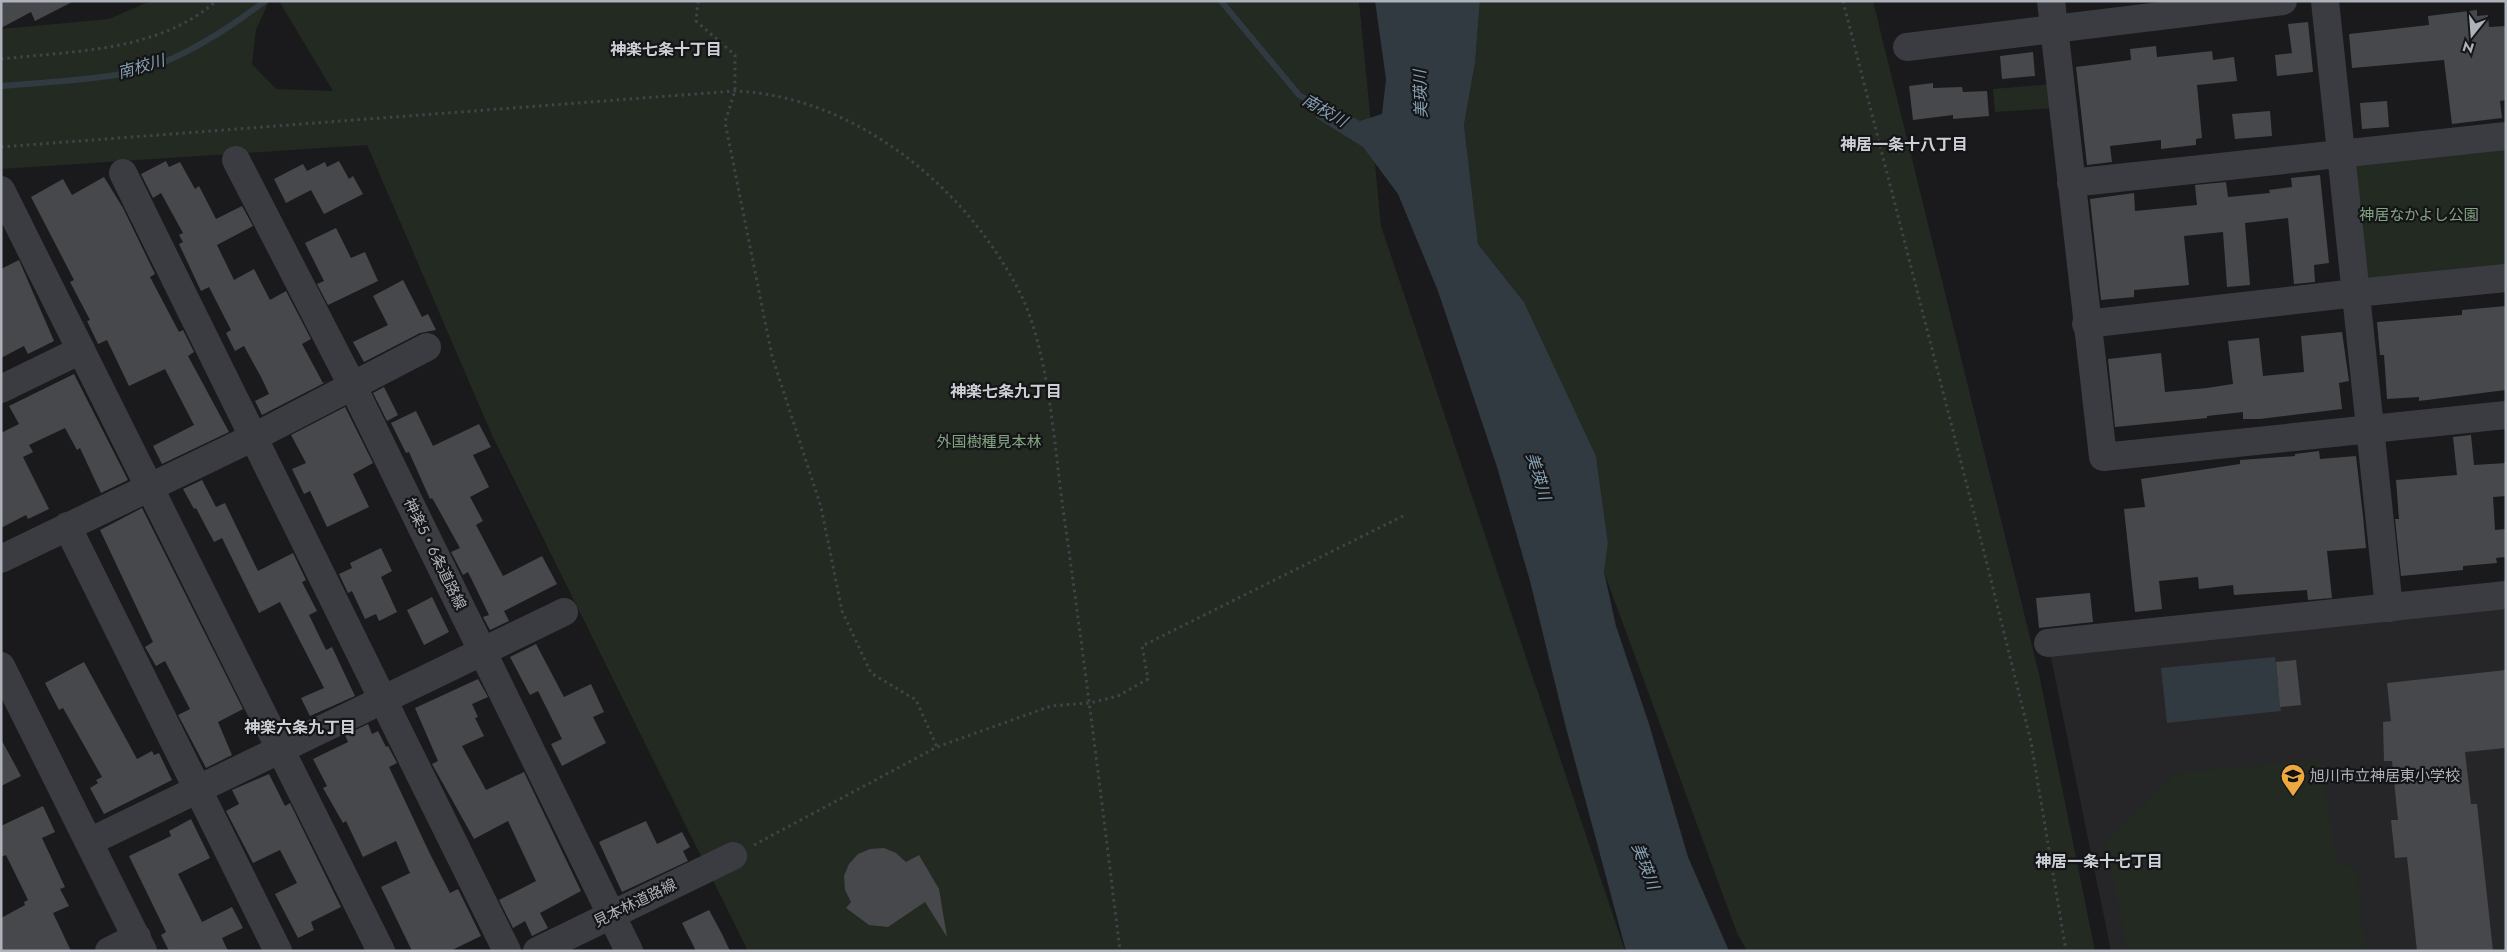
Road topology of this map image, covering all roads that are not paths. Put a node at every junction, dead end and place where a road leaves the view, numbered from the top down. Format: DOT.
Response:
graph roads {
  1 [pos="2050,1"];
  2 [pos="2283,1"];
  3 [pos="2325,1"];
  4 [pos="2054,30"];
  5 [pos="1907,47"];
  6 [pos="2506,136"];
  7 [pos="2340,152"];
  8 [pos="236,160"];
  9 [pos="123,172"];
  10 [pos="2071,183"];
  11 [pos="1,190"];
  12 [pos="8,219"];
  13 [pos="2506,278"];
  14 [pos="2356,293"];
  15 [pos="2086,324"];
  16 [pos="427,348"];
  17 [pos="81,350"];
  18 [pos="352,386"];
  19 [pos="1,389"];
  20 [pos="2506,415"];
  21 [pos="2369,430"];
  22 [pos="254,437"];
  23 [pos="149,487"];
  24 [pos="67,526"];
  25 [pos="1,559"];
  26 [pos="2506,595"];
  27 [pos="2389,608"];
  28 [pos="564,612"];
  29 [pos="2048,643"];
  30 [pos="483,652"];
  31 [pos="1,666"];
  32 [pos="383,698"];
  33 [pos="281,749"];
  34 [pos="198,788"];
  35 [pos="89,842"];
  36 [pos="733,856"];
  37 [pos="611,915"];
  38 [pos="140,944"];
  39 [pos="109,951"];
  40 [pos="278,951"];
  41 [pos="381,951"];
  42 [pos="507,951"];
  43 [pos="537,951"];
  44 [pos="629,951"];
  1 -- 4 [label="street"];
  2 -- 4 [label="street"];
  3 -- 7 [label="street"];
  4 -- 5 [label="street"];
  4 -- 10 [label="street"];
  6 -- 7 [label="street"];
  7 -- 10 [label="street"];
  7 -- 14 [label="street"];
  8 -- 18 [label="street, 神楽5・6条道路線"];
  9 -- 22 [label="street"];
  10 -- 15 [label="street"];
  11 -- 12 [label="street"];
  12 -- 17 [label="street"];
  13 -- 14 [label="street"];
  14 -- 15 [label="street"];
  14 -- 21 [label="street"];
  15 -- 21 [label="street"];
  16 -- 18 [label="street"];
  17 -- 19 [label="street"];
  17 -- 23 [label="street"];
  18 -- 22 [label="street"];
  18 -- 30 [label="street, 神楽5・6条道路線"];
  20 -- 21 [label="street"];
  21 -- 27 [label="street"];
  22 -- 23 [label="street"];
  22 -- 32 [label="street"];
  23 -- 24 [label="street"];
  23 -- 33 [label="street"];
  24 -- 25 [label="street"];
  24 -- 34 [label="street"];
  26 -- 27 [label="street"];
  27 -- 29 [label="street"];
  28 -- 30 [label="street"];
  30 -- 32 [label="street"];
  30 -- 37 [label="street, 神楽5・6条道路線"];
  31 -- 35 [label="street"];
  32 -- 33 [label="street"];
  32 -- 42 [label="street"];
  33 -- 34 [label="street"];
  33 -- 41 [label="street"];
  34 -- 35 [label="street"];
  34 -- 40 [label="street"];
  35 -- 38 [label="street"];
  36 -- 37 [label="street, 見本林道路線"];
  37 -- 43 [label="street, 見本林道路線"];
  37 -- 44 [label="street, 神楽5・6条道路線"];
  38 -- 39 [label="street"];
}
